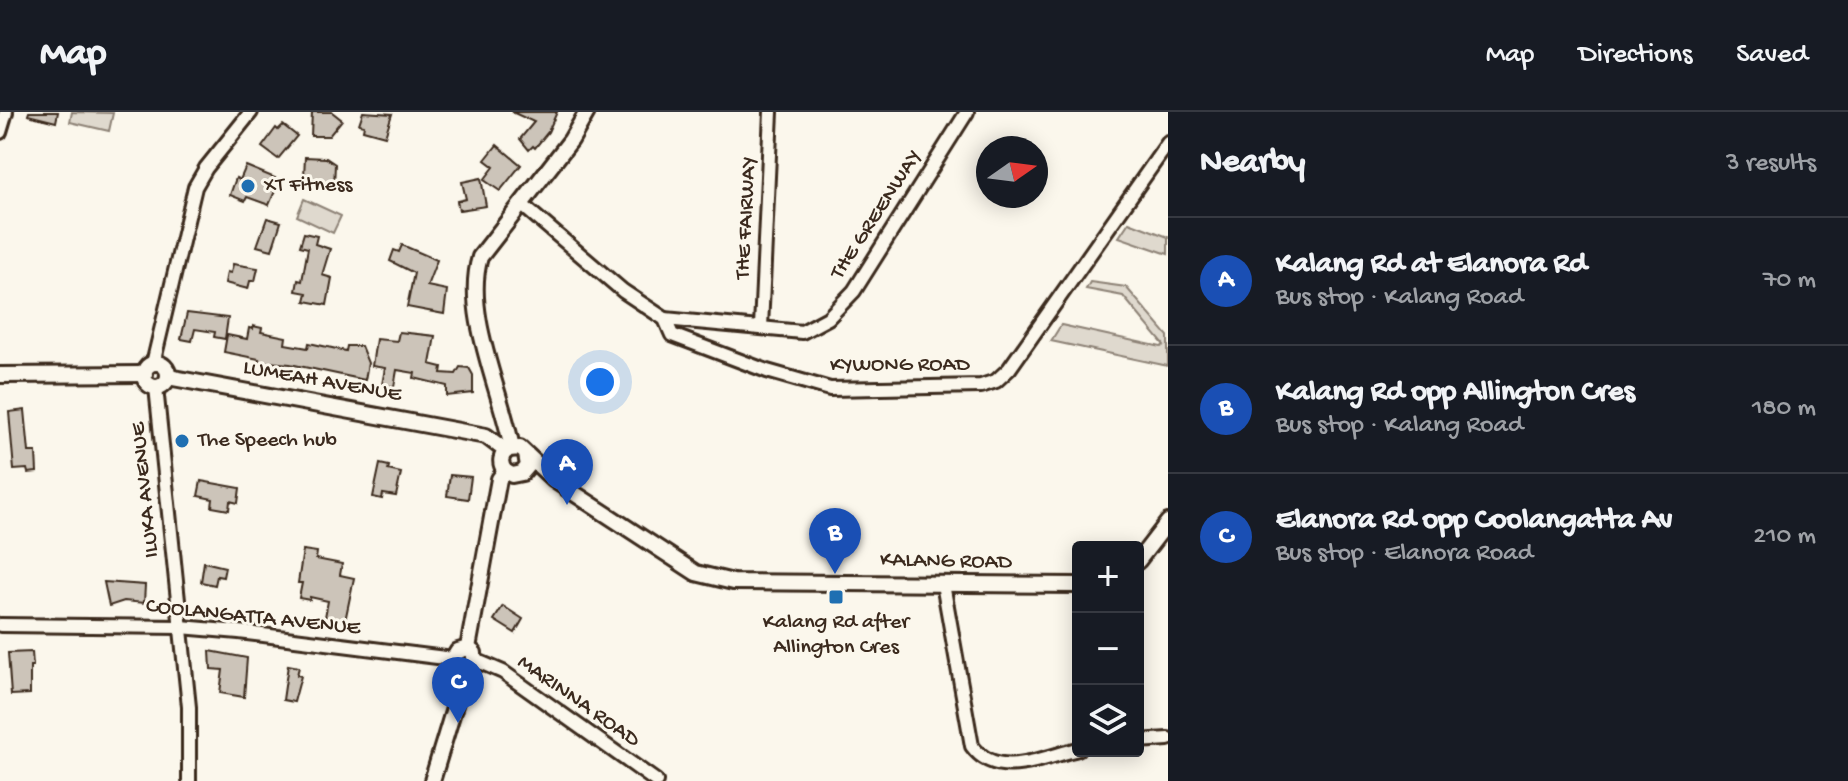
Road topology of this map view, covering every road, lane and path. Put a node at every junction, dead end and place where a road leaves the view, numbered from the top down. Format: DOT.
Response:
graph roads {
  1 [pos="6,112"];
  2 [pos="251,112"];
  3 [pos="587,112"];
  4 [pos="771,112"];
  5 [pos="967,112"];
  6 [pos="0,132"];
  7 [pos="1168,143"];
  8 [pos="521,204"];
  9 [pos="665,319"];
  10 [pos="761,327"];
  11 [pos="149,369"];
  12 [pos="0,375"];
  13 [pos="162,382"];
  14 [pos="503,410"];
  15 [pos="469,433"];
  16 [pos="515,461"];
  17 [pos="1168,522"];
  18 [pos="1144,553"];
  19 [pos="943,584"];
  20 [pos="1072,585"];
  21 [pos="0,625"];
  22 [pos="181,627"];
  23 [pos="472,654"];
  24 [pos="457,665"];
  25 [pos="1168,739"];
  26 [pos="1144,741"];
  27 [pos="1072,750"];
  28 [pos="189,781"];
  29 [pos="432,781"];
  30 [pos="656,781"];
  1 -- 6 [label="street"];
  2 -- 11 [label="street"];
  3 -- 8 [label="street"];
  4 -- 10 [label="street, THE FAIRWAY"];
  5 -- 10 [label="street, THE GREENWAY"];
  7 -- 9 [label="street, KYWONG ROAD"];
  8 -- 9 [label="street, KYWONG ROAD"];
  8 -- 14 [label="street"];
  9 -- 10 [label="street, THE GREENWAY"];
  11 -- 12 [label="street"];
  11 -- 13 [label="street"];
  11 -- 13 [label="street"];
  13 -- 15 [label="street, LUMEAH AVENUE"];
  13 -- 22 [label="street, ILUKA AVENUE"];
  14 -- 15 [label="street"];
  14 -- 16 [label="street"];
  15 -- 16 [label="street, KALANG ROAD"];
  16 -- 19 [label="street, KALANG ROAD"];
  16 -- 23 [label="street"];
  17 -- 18 [label="street"];
  19 -- 20 [label="street, KALANG ROAD"];
  19 -- 27 [label="street"];
  21 -- 22 [label="street, COOLANGATTA AVENUE"];
  22 -- 24 [label="street, COOLANGATTA AVENUE"];
  22 -- 28 [label="street, ILUKA AVENUE"];
  23 -- 24 [label="street"];
  23 -- 30 [label="street, MARINNA ROAD"];
  24 -- 29 [label="street"];
  25 -- 26 [label="street"];
}
